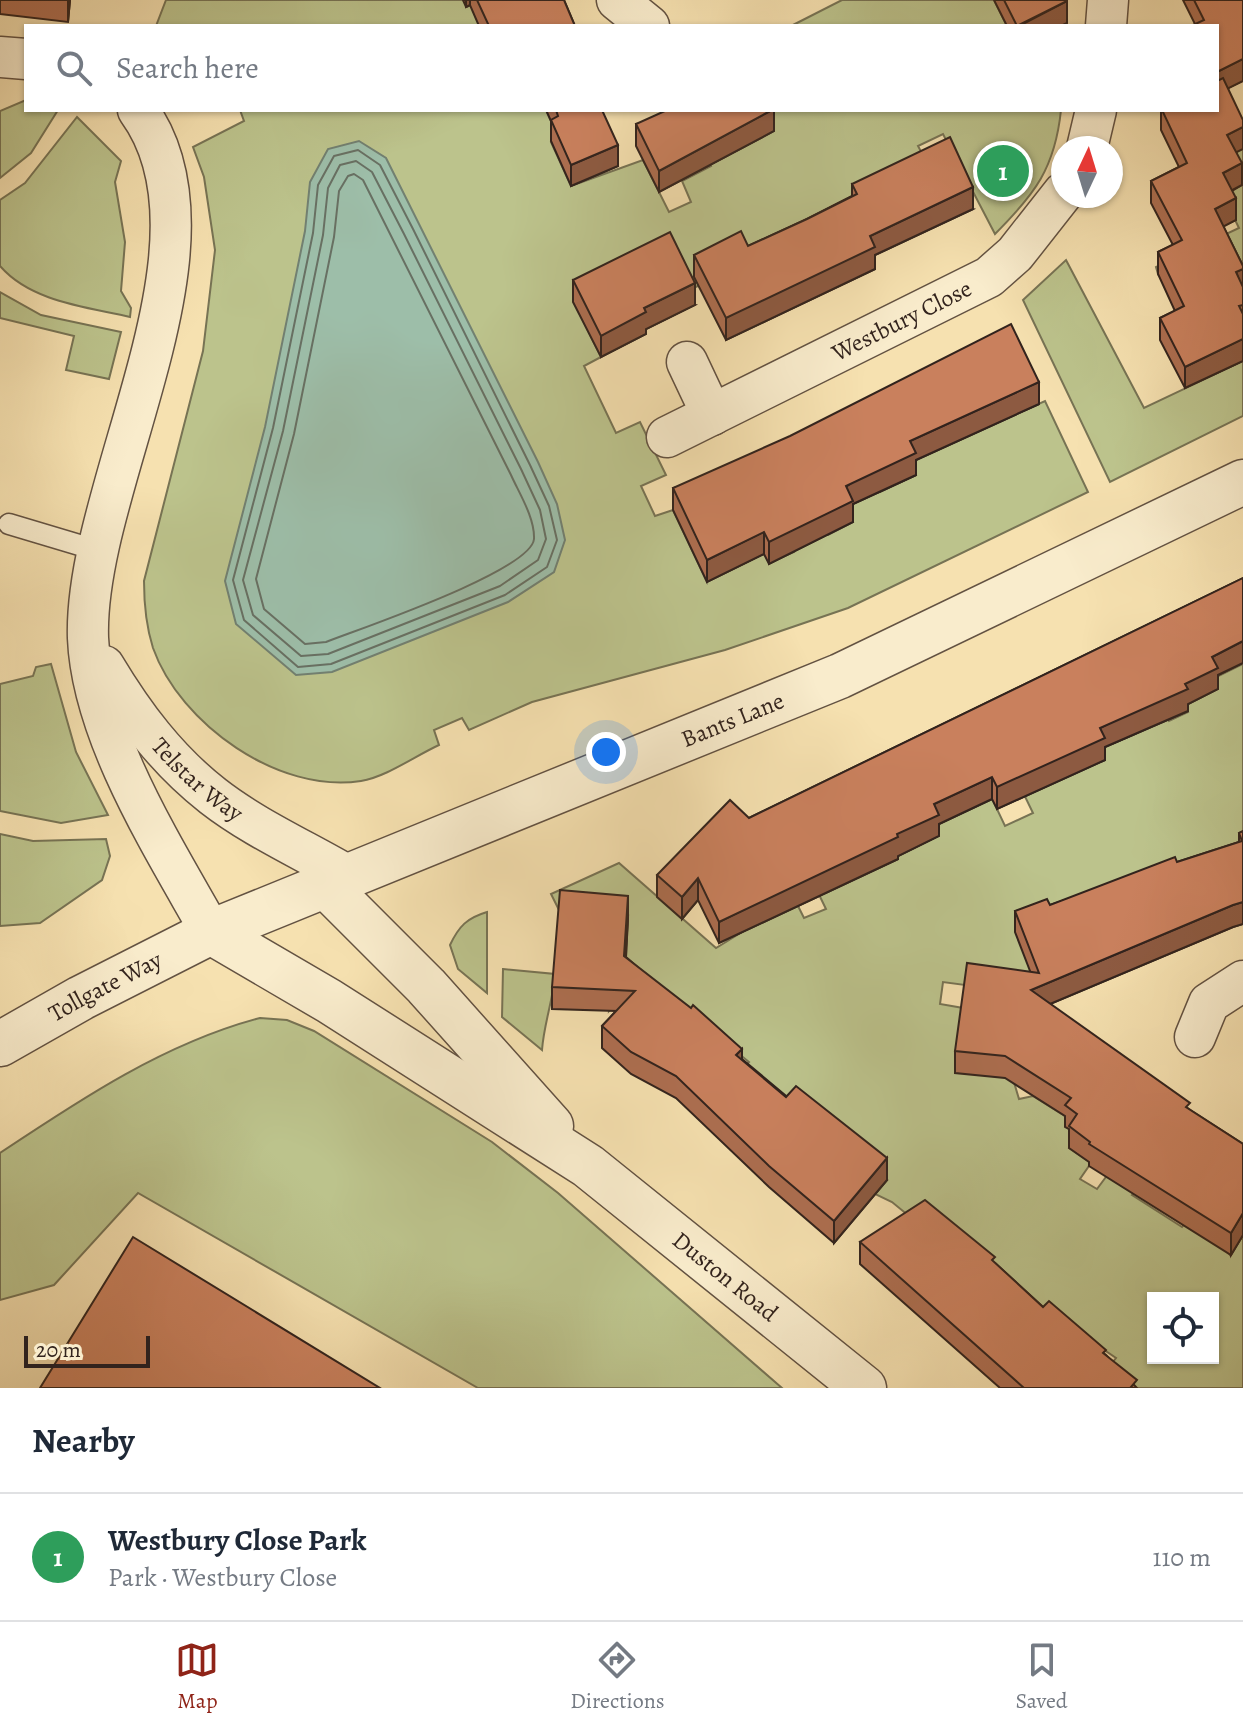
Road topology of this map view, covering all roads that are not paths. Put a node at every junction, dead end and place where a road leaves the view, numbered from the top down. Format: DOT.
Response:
graph roads {
  1 [pos="617,0"];
  2 [pos="1108,0"];
  3 [pos="647,24"];
  4 [pos="1106,24"];
  5 [pos="0,57"];
  6 [pos="24,59"];
  7 [pos="139,112"];
  8 [pos="1096,112"];
  9 [pos="1090,136"];
  10 [pos="1051,208"];
  11 [pos="687,362"];
  12 [pos="712,415"];
  13 [pos="667,437"];
  14 [pos="1243,482"];
  15 [pos="9,524"];
  16 [pos="96,550"];
  17 [pos="88,638"];
  18 [pos="338,882"];
  19 [pos="211,932"];
  20 [pos="1243,981"];
  21 [pos="1195,1037"];
  22 [pos="0,1044"];
  23 [pos="588,1166"];
  24 [pos="864,1388"];
  1 -- 3 [label="street"];
  2 -- 4 [label="street"];
  5 -- 6 [label="street"];
  7 -- 16 [label="street, Telstar Way"];
  8 -- 9 [label="street"];
  10 -- 12 [label="street, Westbury Close"];
  11 -- 12 [label="street"];
  12 -- 13 [label="street, Westbury Close"];
  14 -- 18 [label="street, Bants Lane"];
  15 -- 16 [label="lane"];
  16 -- 17 [label="street, Telstar Way"];
  17 -- 18 [label="street, Telstar Way"];
  17 -- 19 [label="street, Telstar Way"];
  18 -- 19 [label="street, Bants Lane"];
  18 -- 23 [label="street"];
  19 -- 22 [label="street, Tollgate Way"];
  19 -- 23 [label="street"];
  20 -- 21 [label="street"];
  23 -- 24 [label="street, Duston Road"];
}
